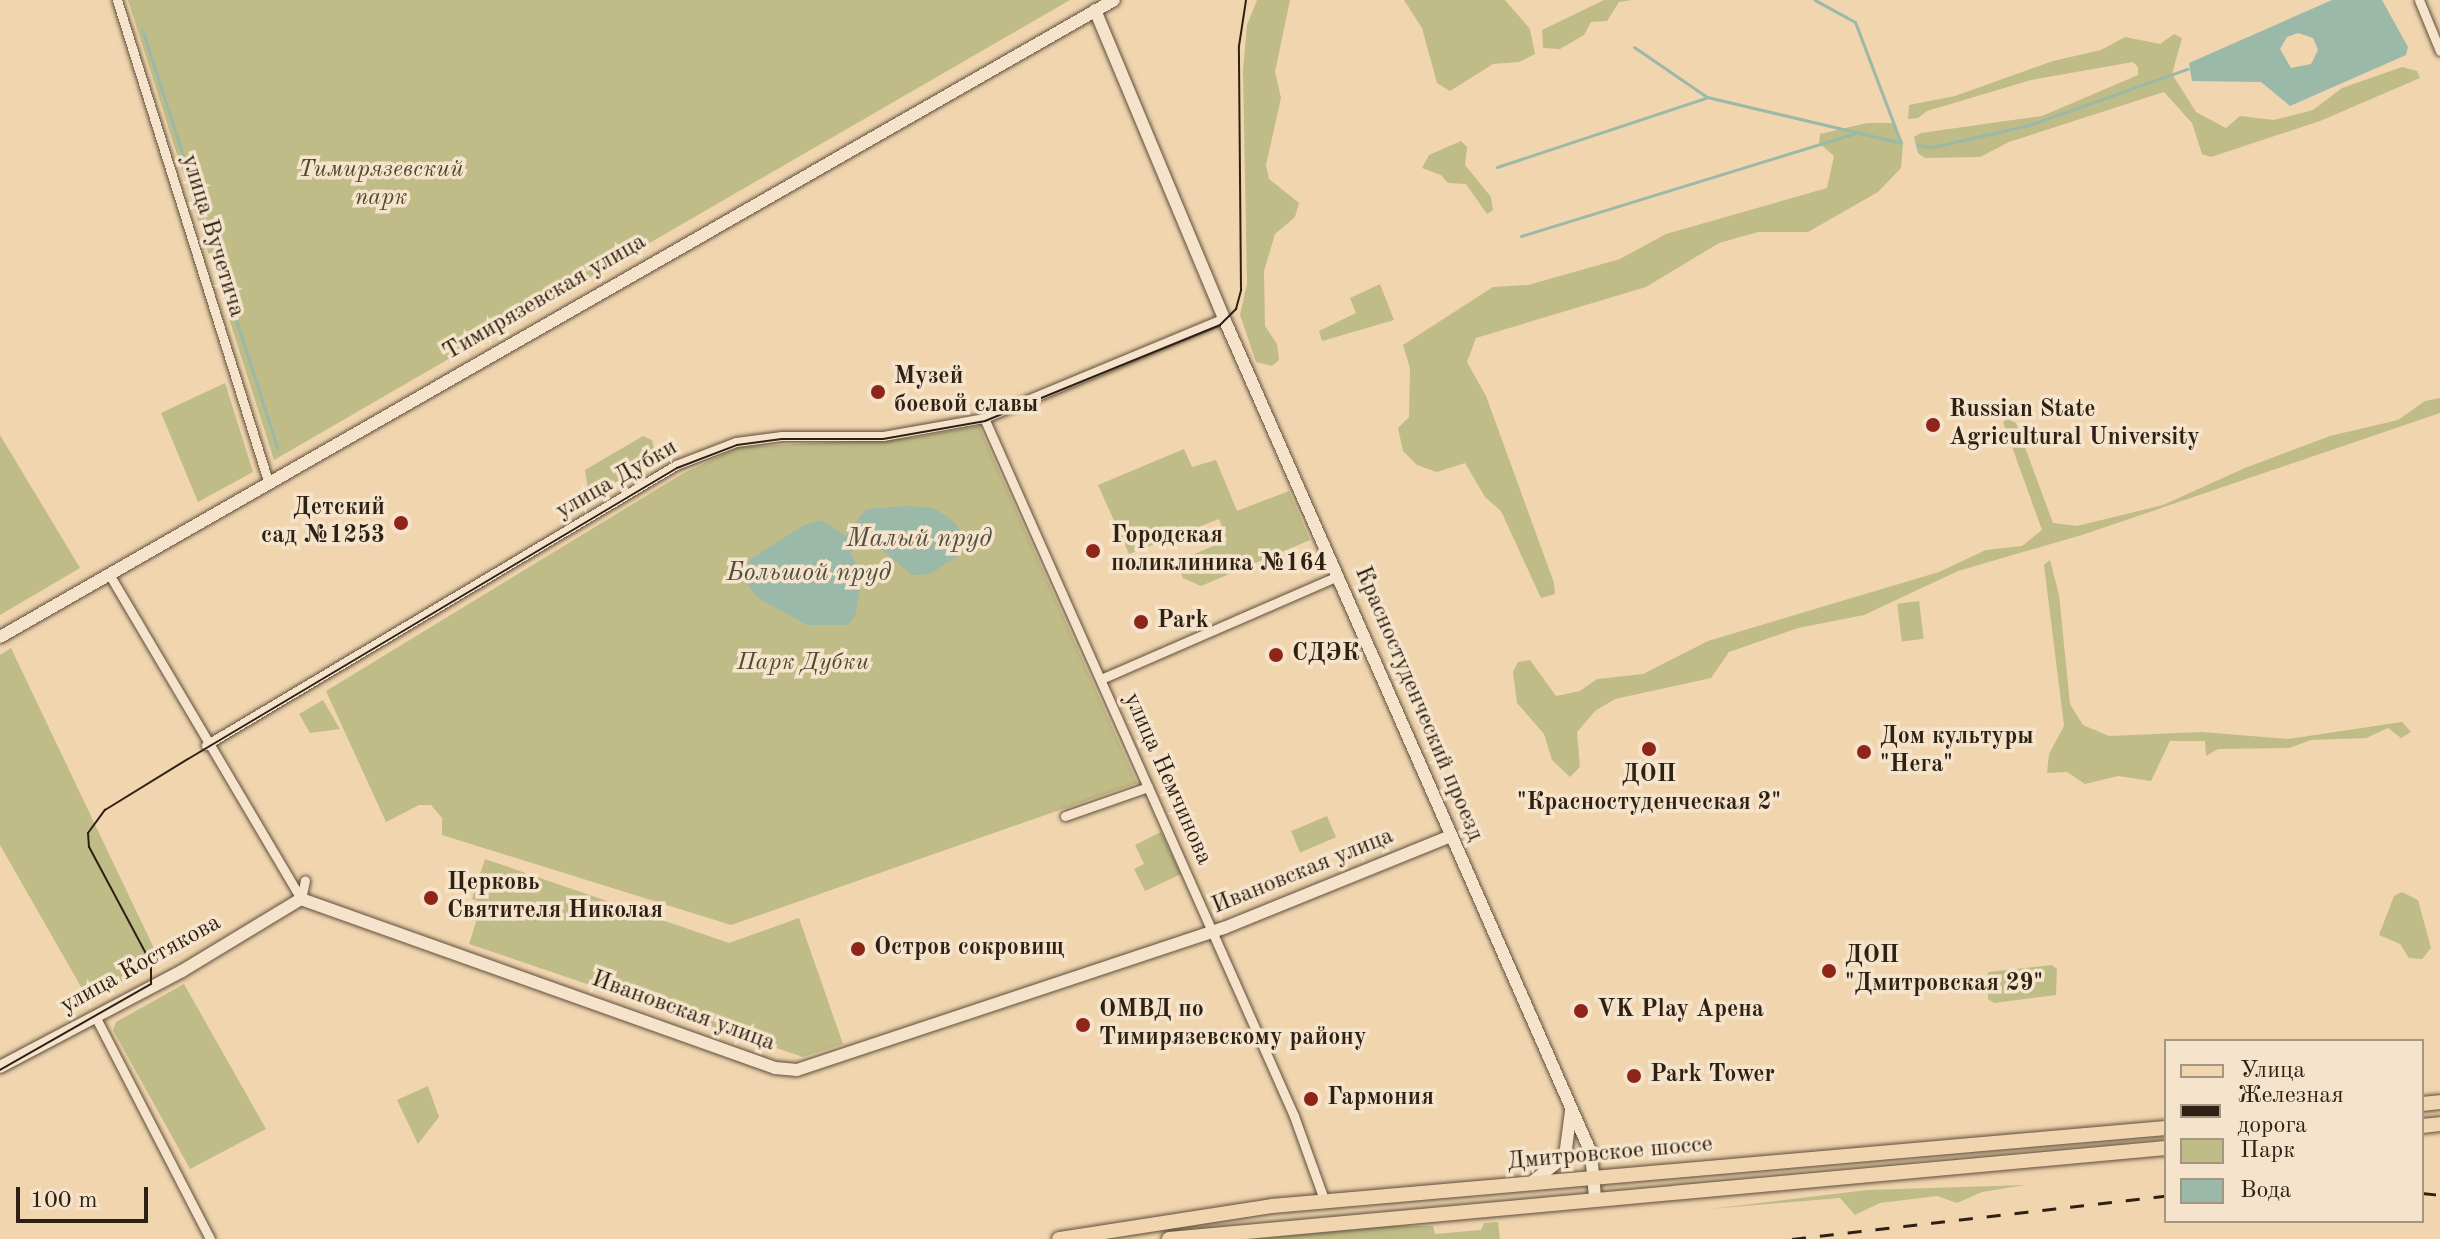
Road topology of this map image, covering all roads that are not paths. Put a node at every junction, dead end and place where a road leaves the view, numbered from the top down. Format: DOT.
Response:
graph roads {
  1 [pos="117,0"];
  2 [pos="1114,0"];
  3 [pos="2419,0"];
  4 [pos="1095,10"];
  5 [pos="2440,51"];
  6 [pos="1224,318"];
  7 [pos="984,418"];
  8 [pos="269,484"];
  9 [pos="109,574"];
  10 [pos="1331,579"];
  11 [pos="0,637"];
  12 [pos="1101,679"];
  13 [pos="206,745"];
  14 [pos="1148,787"];
  15 [pos="1065,816"];
  16 [pos="1451,836"];
  17 [pos="305,880"];
  18 [pos="301,899"];
  19 [pos="1213,932"];
  20 [pos="95,1016"];
  21 [pos="0,1067"];
  22 [pos="1571,1108"];
  23 [pos="2164,1128"];
  24 [pos="2164,1148"];
  25 [pos="1593,1177"];
  26 [pos="1531,1184"];
  27 [pos="1595,1197"];
  28 [pos="1325,1202"];
  29 [pos="210,1239"];
  30 [pos="1059,1239"];
  31 [pos="1169,1239"];
  1 -- 8 [label="street, улица Вучетича"];
  2 -- 4 [label="street, Тимирязевская улица"];
  3 -- 5 [label="street"];
  4 -- 6 [label="street, Красностуденческий проезд"];
  4 -- 8 [label="street, Тимирязевская улица"];
  6 -- 7 [label="street, улица Дубки"];
  6 -- 16 [label="street, Красностуденческий проезд"];
  7 -- 12 [label="street, улица Немчинова"];
  7 -- 13 [label="street, улица Дубки"];
  8 -- 9 [label="street, Тимирязевская улица"];
  9 -- 11 [label="street, Тимирязевская улица"];
  9 -- 13 [label="street"];
  10 -- 12 [label="street"];
  12 -- 14 [label="street, улица Немчинова"];
  13 -- 18 [label="street"];
  14 -- 15 [label="street"];
  14 -- 19 [label="street, улица Немчинова"];
  16 -- 19 [label="street, Ивановская улица"];
  16 -- 22 [label="street, Красностуденческий проезд"];
  17 -- 18 [label="street"];
  18 -- 19 [label="street, Ивановская улица"];
  18 -- 20 [label="street, улица Костякова"];
  19 -- 28 [label="street, улица Немчинова"];
  20 -- 21 [label="street, улица Костякова"];
  20 -- 29 [label="street"];
  22 -- 25 [label="street, Красностуденческий проезд"];
  22 -- 26 [label="street"];
  23 -- 25 [label="main road, Дмитровское шоссе"];
  24 -- 27 [label="main road, Дмитровское шоссе"];
  25 -- 26 [label="main road, Дмитровское шоссе"];
  25 -- 27 [label="street, Красностуденческий проезд"];
  26 -- 28 [label="main road, Дмитровское шоссе"];
  27 -- 31 [label="main road, Дмитровское шоссе"];
  28 -- 30 [label="main road, Дмитровское шоссе"];
}
